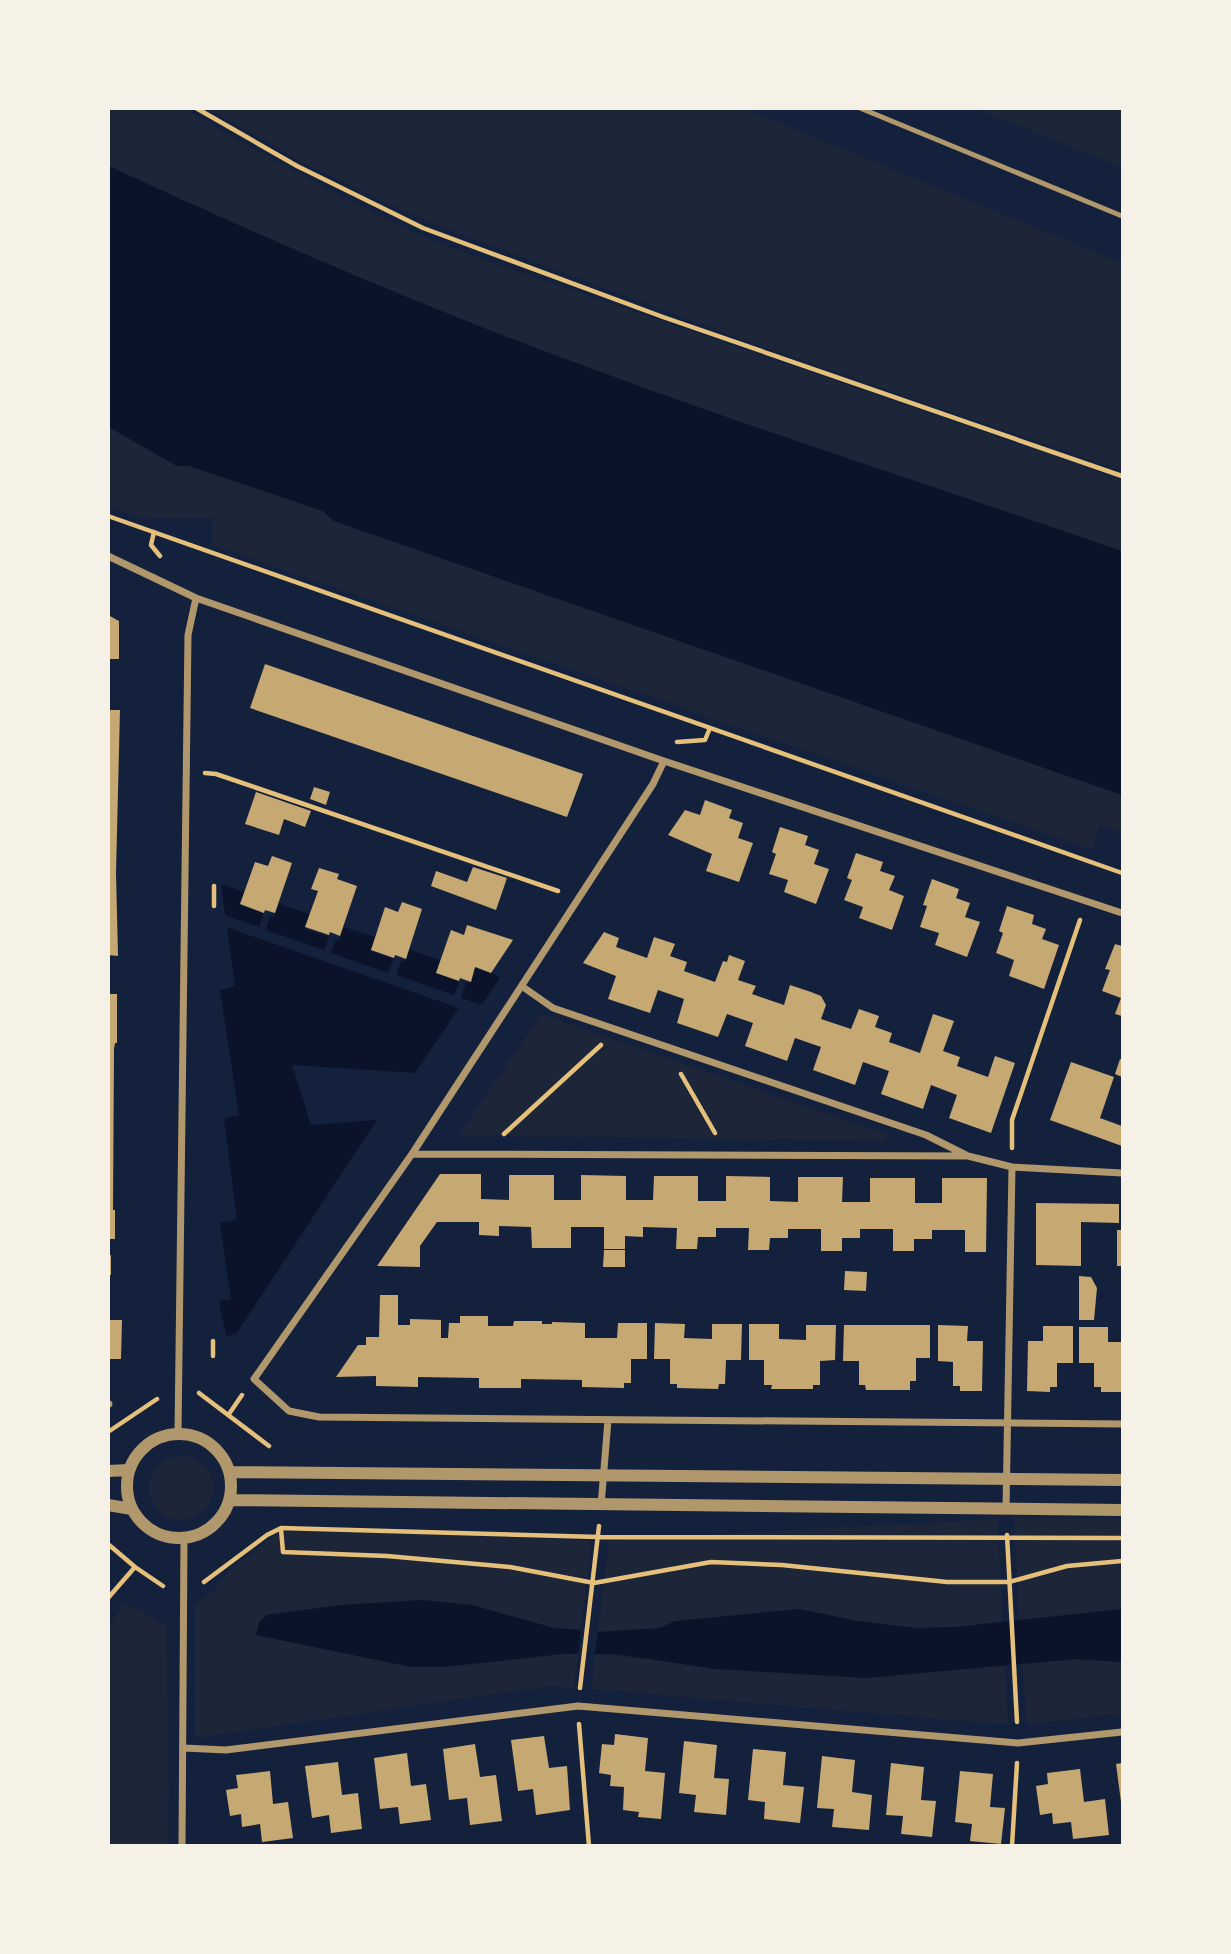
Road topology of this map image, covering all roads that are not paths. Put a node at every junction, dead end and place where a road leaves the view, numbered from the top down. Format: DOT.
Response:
graph roads {
  1 [pos="860,108"];
  2 [pos="1122,216"];
  3 [pos="108,556"];
  4 [pos="196,598"];
  5 [pos="664,761"];
  6 [pos="1122,913"];
  7 [pos="523,987"];
  8 [pos="412,1154"];
  9 [pos="968,1156"];
  10 [pos="1012,1167"];
  11 [pos="1122,1173"];
  12 [pos="608,1420"];
  13 [pos="1006,1424"];
  14 [pos="1122,1424"];
  15 [pos="178,1433"];
  16 [pos="129,1470"];
  17 [pos="108,1471"];
  18 [pos="230,1472"];
  19 [pos="604,1475"];
  20 [pos="1005,1480"];
  21 [pos="1122,1480"];
  22 [pos="230,1500"];
  23 [pos="108,1505"];
  24 [pos="601,1506"];
  25 [pos="132,1508"];
  26 [pos="1006,1509"];
  27 [pos="1122,1510"];
  28 [pos="184,1538"];
  29 [pos="1122,1732"];
  30 [pos="184,1748"];
  31 [pos="182,1846"];
  1 -- 2 [label="lane"];
  3 -- 4 [label="street"];
  4 -- 5 [label="street"];
  4 -- 15 [label="street"];
  5 -- 6 [label="street"];
  5 -- 7 [label="street"];
  7 -- 8 [label="street"];
  7 -- 9 [label="street"];
  8 -- 9 [label="street"];
  8 -- 12 [label="street"];
  9 -- 10 [label="street"];
  10 -- 11 [label="street"];
  10 -- 13 [label="street"];
  12 -- 13 [label="street"];
  12 -- 19 [label="street"];
  13 -- 14 [label="street"];
  13 -- 20 [label="street"];
  15 -- 16 [label="street"];
  15 -- 18 [label="street"];
  16 -- 17 [label="street"];
  16 -- 25 [label="street"];
  18 -- 19 [label="street"];
  18 -- 22 [label="street"];
  19 -- 20 [label="street"];
  19 -- 24 [label="street"];
  20 -- 21 [label="street"];
  20 -- 26 [label="street"];
  22 -- 24 [label="street"];
  22 -- 28 [label="street"];
  23 -- 25 [label="street"];
  24 -- 26 [label="street"];
  25 -- 28 [label="street"];
  26 -- 27 [label="street"];
  28 -- 30 [label="street"];
  29 -- 30 [label="street"];
  30 -- 31 [label="street"];
}
